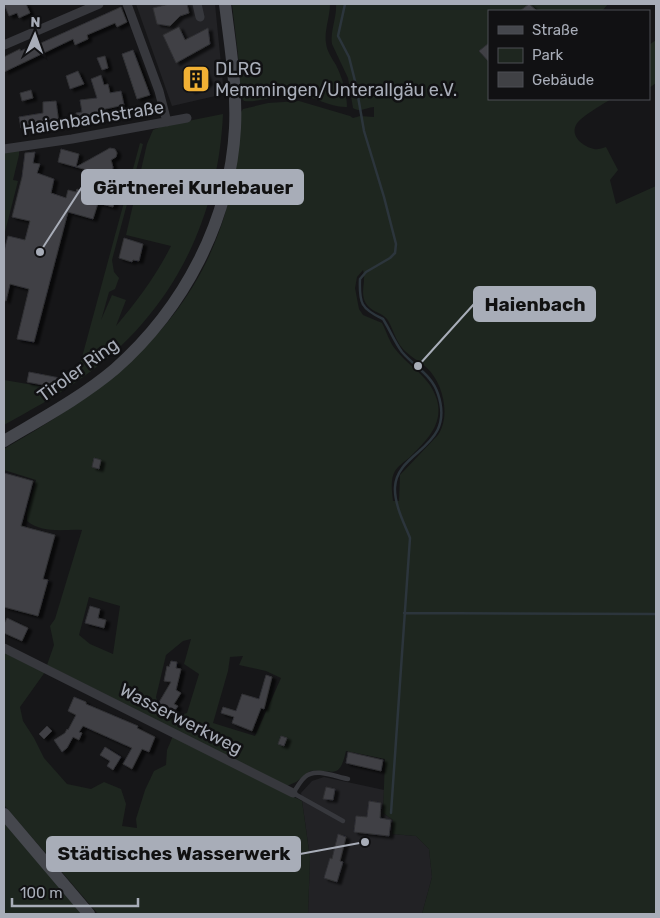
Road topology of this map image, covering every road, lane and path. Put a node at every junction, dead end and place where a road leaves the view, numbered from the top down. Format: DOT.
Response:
graph roads {
  1 [pos="99,4"];
  2 [pos="127,4"];
  3 [pos="197,4"];
  4 [pos="225,4"];
  5 [pos="200,17"];
  6 [pos="4,45"];
  7 [pos="187,118"];
  8 [pos="167,122"];
  9 [pos="4,149"];
  10 [pos="4,441"];
  11 [pos="4,648"];
  12 [pos="348,779"];
  13 [pos="293,793"];
  14 [pos="4,814"];
  15 [pos="343,821"];
  16 [pos="89,914"];
  1 -- 6 [label="street"];
  2 -- 8 [label="street"];
  3 -- 5 [label="street"];
  4 -- 10 [label="main road, Tiroler Ring"];
  7 -- 8 [label="street, Haienbachstraße"];
  8 -- 9 [label="street, Haienbachstraße"];
  11 -- 13 [label="street, Wasserwerkweg"];
  12 -- 13 [label="lane"];
  13 -- 15 [label="lane, Wasserwerkweg"];
  14 -- 16 [label="main road"];
}
